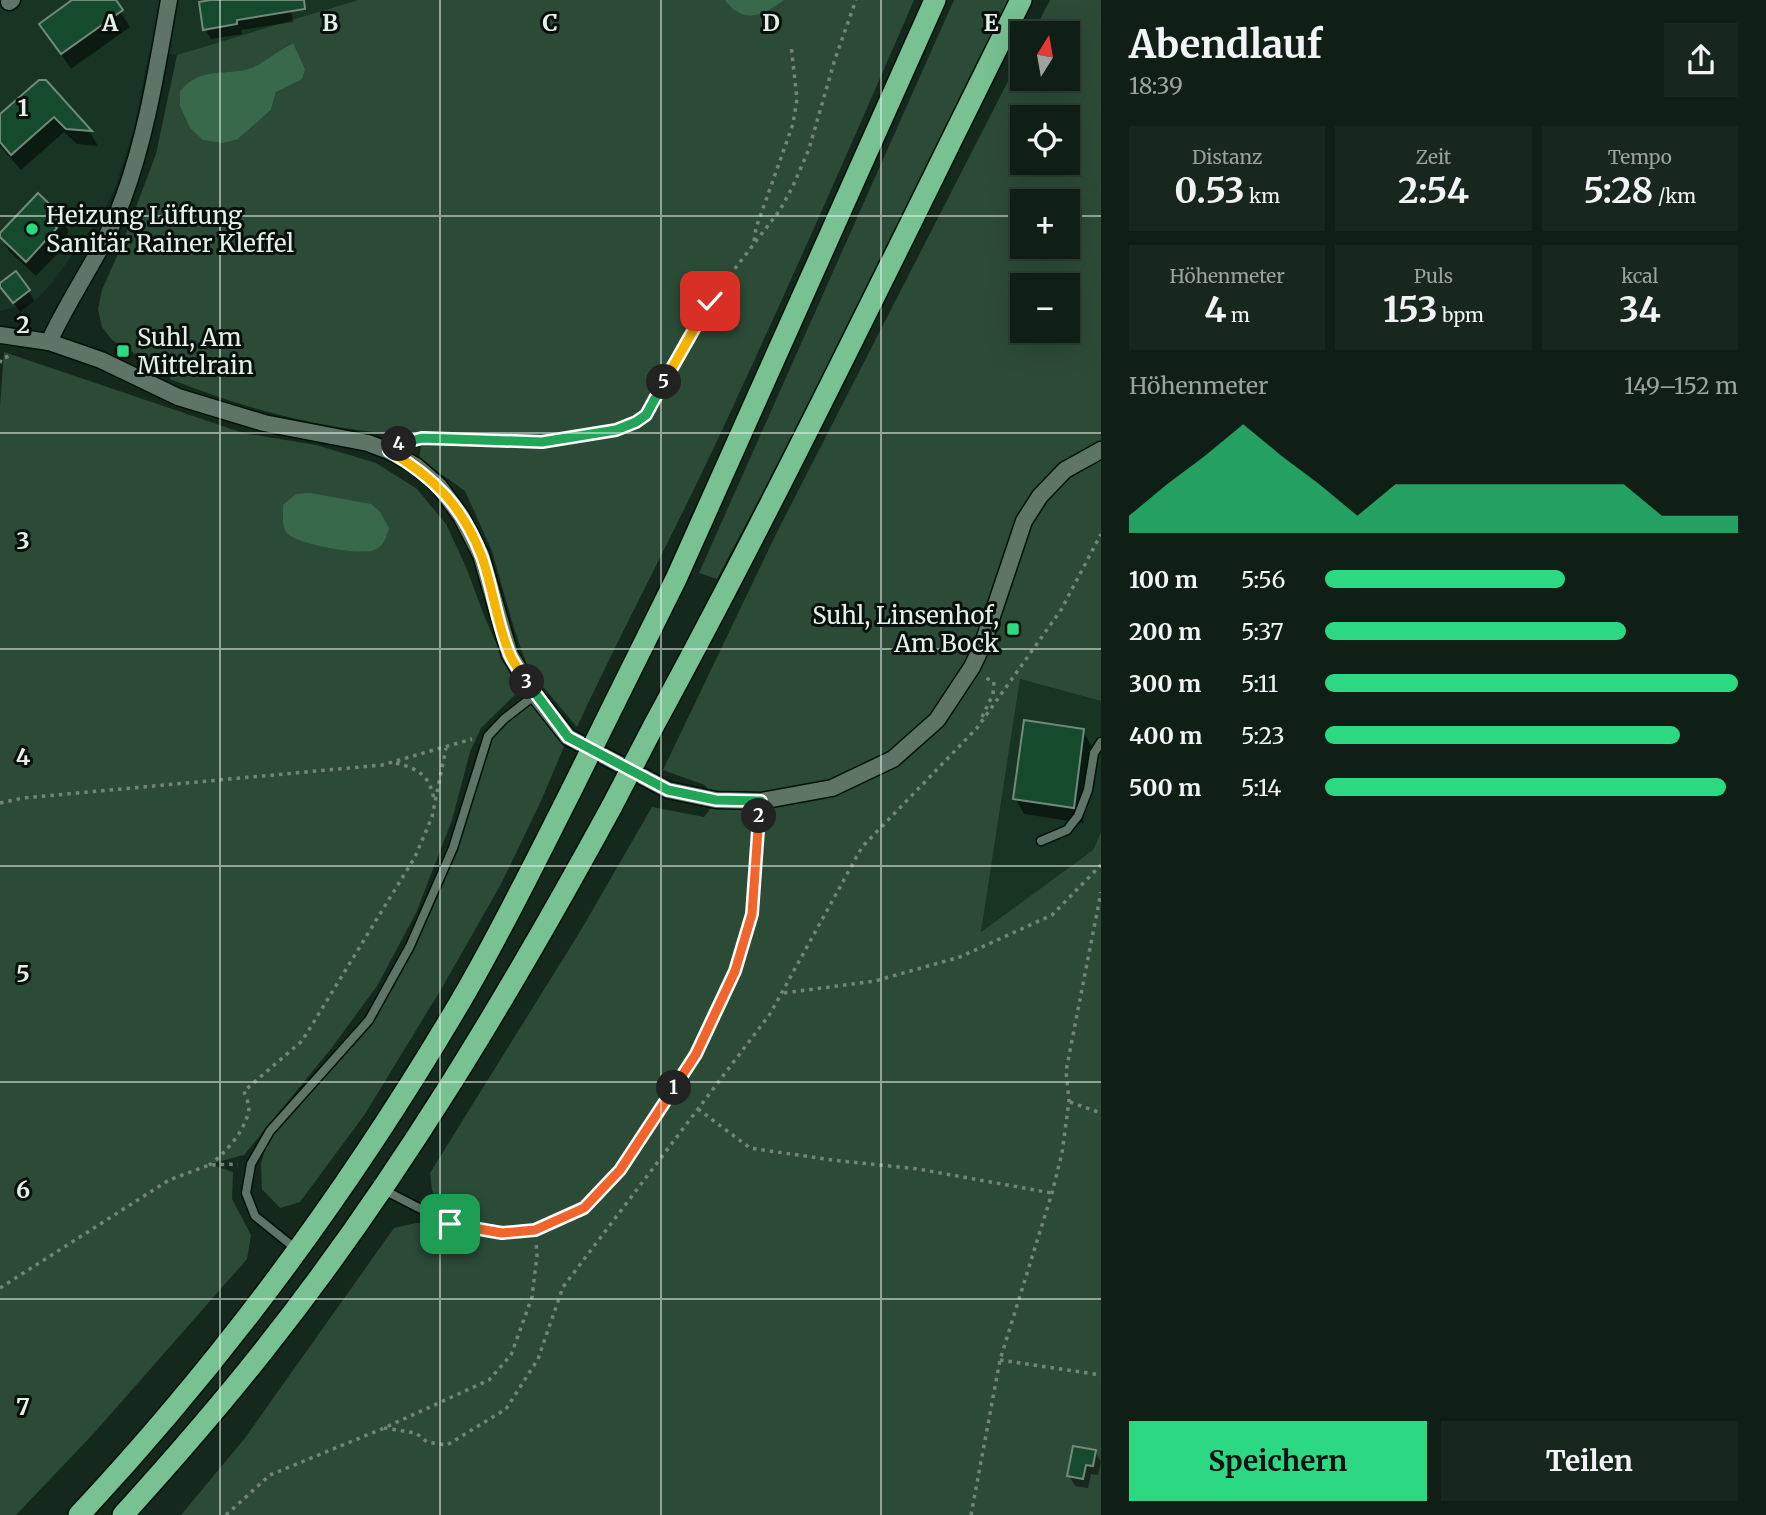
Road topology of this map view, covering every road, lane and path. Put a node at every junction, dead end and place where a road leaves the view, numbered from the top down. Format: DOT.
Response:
graph roads {
  1 [pos="169,0"];
  2 [pos="856,0"];
  3 [pos="935,0"];
  4 [pos="1021,0"];
  5 [pos="791,45"];
  6 [pos="754,243"];
  7 [pos="0,335"];
  8 [pos="49,342"];
  9 [pos="1101,450"];
  10 [pos="389,451"];
  11 [pos="1101,534"];
  12 [pos="971,669"];
  13 [pos="535,695"];
  14 [pos="977,728"];
  15 [pos="488,736"];
  16 [pos="1101,742"];
  17 [pos="446,748"];
  18 [pos="394,762"];
  19 [pos="761,801"];
  20 [pos="0,803"];
  21 [pos="435,804"];
  22 [pos="1041,841"];
  23 [pos="1101,865"];
  24 [pos="1101,892"];
  25 [pos="783,993"];
  26 [pos="1069,1101"];
  27 [pos="698,1109"];
  28 [pos="1101,1113"];
  29 [pos="250,1164"];
  30 [pos="209,1165"];
  31 [pos="382,1188"];
  32 [pos="1052,1193"];
  33 [pos="535,1230"];
  34 [pos="298,1251"];
  35 [pos="0,1288"];
  36 [pos="1000,1360"];
  37 [pos="1101,1375"];
  38 [pos="384,1428"];
  39 [pos="79,1515"];
  40 [pos="123,1515"];
  41 [pos="226,1515"];
  42 [pos="971,1515"];
  1 -- 8 [label="street"];
  2 -- 6 [label="path"];
  3 -- 34 [label="highway, bridge"];
  4 -- 31 [label="highway, bridge"];
  5 -- 6 [label="path"];
  6 -- 10 [label="path"];
  7 -- 8 [label="street"];
  8 -- 10 [label="street"];
  9 -- 12 [label="street"];
  10 -- 13 [label="street"];
  11 -- 14 [label="path"];
  12 -- 14 [label="path"];
  12 -- 19 [label="street"];
  13 -- 15 [label="lane"];
  13 -- 19 [label="street"];
  14 -- 25 [label="path"];
  15 -- 17 [label="path"];
  15 -- 29 [label="lane"];
  16 -- 22 [label="lane"];
  17 -- 18 [label="path"];
  17 -- 21 [label="path"];
  18 -- 20 [label="path"];
  18 -- 21 [label="path"];
  19 -- 33 [label="lane"];
  21 -- 30 [label="path"];
  23 -- 25 [label="path"];
  24 -- 26 [label="path"];
  25 -- 27 [label="path"];
  26 -- 28 [label="path"];
  26 -- 32 [label="path"];
  27 -- 32 [label="path"];
  27 -- 38 [label="path"];
  29 -- 30 [label="path"];
  29 -- 34 [label="lane"];
  30 -- 35 [label="path"];
  31 -- 33 [label="lane"];
  31 -- 40 [label="highway"];
  32 -- 36 [label="path"];
  33 -- 38 [label="path"];
  34 -- 39 [label="highway"];
  36 -- 37 [label="path"];
  36 -- 42 [label="path"];
  38 -- 41 [label="path"];
}
